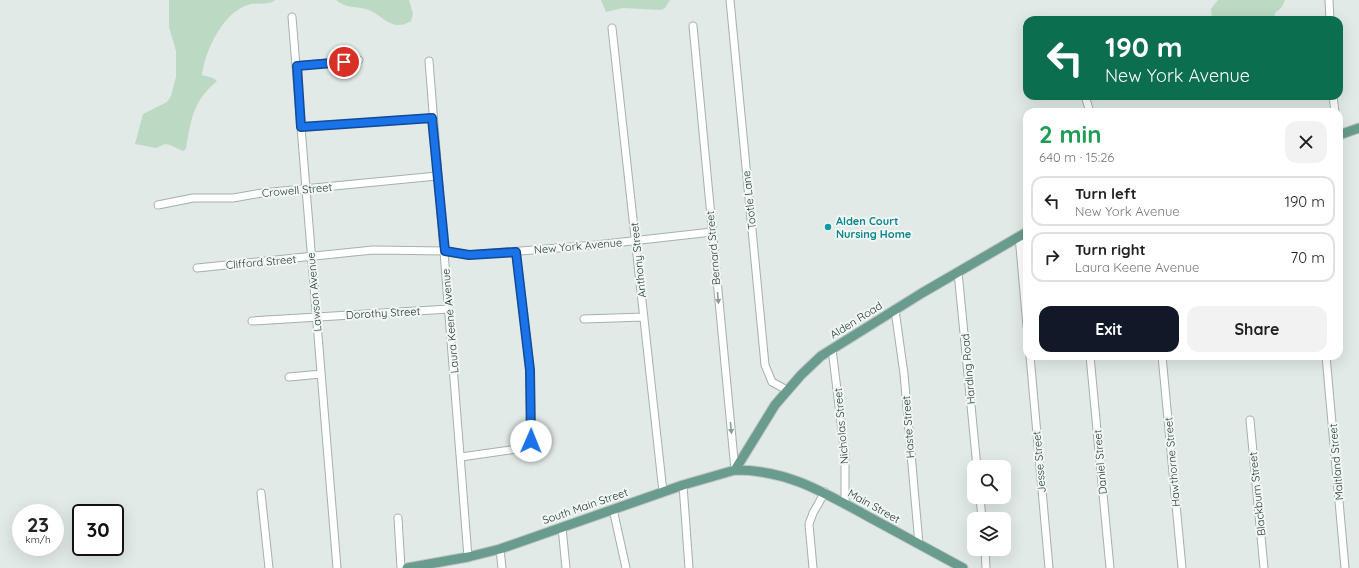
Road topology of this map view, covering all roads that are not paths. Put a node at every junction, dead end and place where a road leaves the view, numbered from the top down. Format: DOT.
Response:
graph roads {
  1 [pos="730,0"];
  2 [pos="1329,0"];
  3 [pos="1330,16"];
  4 [pos="292,17"];
  5 [pos="692,26"];
  6 [pos="612,28"];
  7 [pos="359,60"];
  8 [pos="429,61"];
  9 [pos="297,66"];
  10 [pos="432,118"];
  11 [pos="301,127"];
  12 [pos="1359,128"];
  13 [pos="1343,134"];
  14 [pos="437,176"];
  15 [pos="306,189"];
  16 [pos="158,205"];
  17 [pos="712,232"];
  18 [pos="1023,234"];
  19 [pos="636,241"];
  20 [pos="445,251"];
  21 [pos="516,252"];
  22 [pos="310,257"];
  23 [pos="196,268"];
  24 [pos="958,272"];
  25 [pos="450,309"];
  26 [pos="895,310"];
  27 [pos="317,317"];
  28 [pos="644,317"];
  29 [pos="584,319"];
  30 [pos="252,321"];
  31 [pos="832,349"];
  32 [pos="1030,360"];
  33 [pos="1090,360"];
  34 [pos="1162,360"];
  35 [pos="1326,360"];
  36 [pos="321,374"];
  37 [pos="289,377"];
  38 [pos="787,390"];
  39 [pos="1250,420"];
  40 [pos="461,457"];
  41 [pos="976,460"];
  42 [pos="735,470"];
  43 [pos="771,473"];
  44 [pos="683,485"];
  45 [pos="663,492"];
  46 [pos="825,492"];
  47 [pos="261,494"];
  48 [pos="845,504"];
  49 [pos="613,509"];
  50 [pos="398,518"];
  51 [pos="562,527"];
  52 [pos="919,544"];
  53 [pos="500,549"];
  54 [pos="985,556"];
  55 [pos="468,557"];
  56 [pos="269,568"];
  57 [pos="337,568"];
  58 [pos="401,568"];
  59 [pos="407,568"];
  60 [pos="502,568"];
  61 [pos="566,568"];
  62 [pos="626,568"];
  63 [pos="689,568"];
  64 [pos="813,568"];
  65 [pos="963,568"];
  66 [pos="986,568"];
  67 [pos="1049,568"];
  68 [pos="1110,568"];
  69 [pos="1182,568"];
  70 [pos="1264,568"];
  71 [pos="1345,568"];
  1 -- 38 [label="street, Tootle Lane"];
  2 -- 3 [label="street"];
  4 -- 9 [label="street, Lawson Avenue"];
  5 -- 17 [label="street, Bernard Street"];
  6 -- 19 [label="street, Anthony Street"];
  7 -- 9 [label="street"];
  8 -- 10 [label="street, Laura Keene Avenue"];
  9 -- 11 [label="street, Lawson Avenue"];
  10 -- 11 [label="street"];
  10 -- 14 [label="street, Laura Keene Avenue"];
  11 -- 15 [label="street, Lawson Avenue"];
  12 -- 13 [label="main road"];
  14 -- 15 [label="street, Crowell Street"];
  14 -- 20 [label="street, Laura Keene Avenue"];
  15 -- 16 [label="street, Crowell Street"];
  15 -- 22 [label="street, Lawson Avenue"];
  17 -- 19 [label="street, New York Avenue"];
  17 -- 42 [label="street, Bernard Street, one-way"];
  18 -- 24 [label="main road, Alden Road"];
  19 -- 21 [label="street, New York Avenue"];
  19 -- 28 [label="street, Anthony Street"];
  20 -- 21 [label="street, New York Avenue"];
  20 -- 22 [label="street, Clifford Street"];
  20 -- 25 [label="street, Laura Keene Avenue"];
  21 -- 40 [label="street"];
  22 -- 23 [label="street, Clifford Street"];
  22 -- 27 [label="street, Lawson Avenue"];
  24 -- 26 [label="main road, Alden Road"];
  24 -- 41 [label="street, Harding Road"];
  25 -- 27 [label="street, Dorothy Street"];
  25 -- 40 [label="street, Laura Keene Avenue"];
  26 -- 31 [label="main road, Alden Road"];
  26 -- 52 [label="street, Haste Street"];
  27 -- 30 [label="street, Dorothy Street"];
  27 -- 36 [label="street, Lawson Avenue"];
  28 -- 29 [label="street"];
  28 -- 45 [label="street, Anthony Street"];
  31 -- 38 [label="main road, Alden Road"];
  31 -- 48 [label="street, Nicholas Street"];
  32 -- 67 [label="street, Jesse Street"];
  33 -- 68 [label="street, Daniel Street"];
  34 -- 69 [label="street, Hawthorne Street"];
  35 -- 71 [label="street, Maitland Street"];
  36 -- 37 [label="street"];
  36 -- 57 [label="street, Lawson Avenue"];
  38 -- 42 [label="main road, Alden Road"];
  39 -- 70 [label="street, Blackburn Street"];
  40 -- 55 [label="street, Laura Keene Avenue"];
  42 -- 43 [label="main road, South Main Street"];
  42 -- 44 [label="main road, South Main Street"];
  43 -- 46 [label="main road, Main Street"];
  44 -- 45 [label="main road, South Main Street"];
  44 -- 63 [label="street"];
  45 -- 49 [label="main road, South Main Street"];
  46 -- 48 [label="main road, Main Street"];
  46 -- 64 [label="street"];
  47 -- 56 [label="street"];
  48 -- 52 [label="main road, Main Street"];
  49 -- 51 [label="main road, South Main Street"];
  49 -- 62 [label="street"];
  50 -- 58 [label="street"];
  51 -- 53 [label="main road, South Main Street"];
  51 -- 61 [label="street"];
  52 -- 65 [label="main road, Main Street"];
  53 -- 55 [label="main road, South Main Street"];
  53 -- 60 [label="street"];
  54 -- 66 [label="street"];
  55 -- 59 [label="main road, South Main Street"];
}
